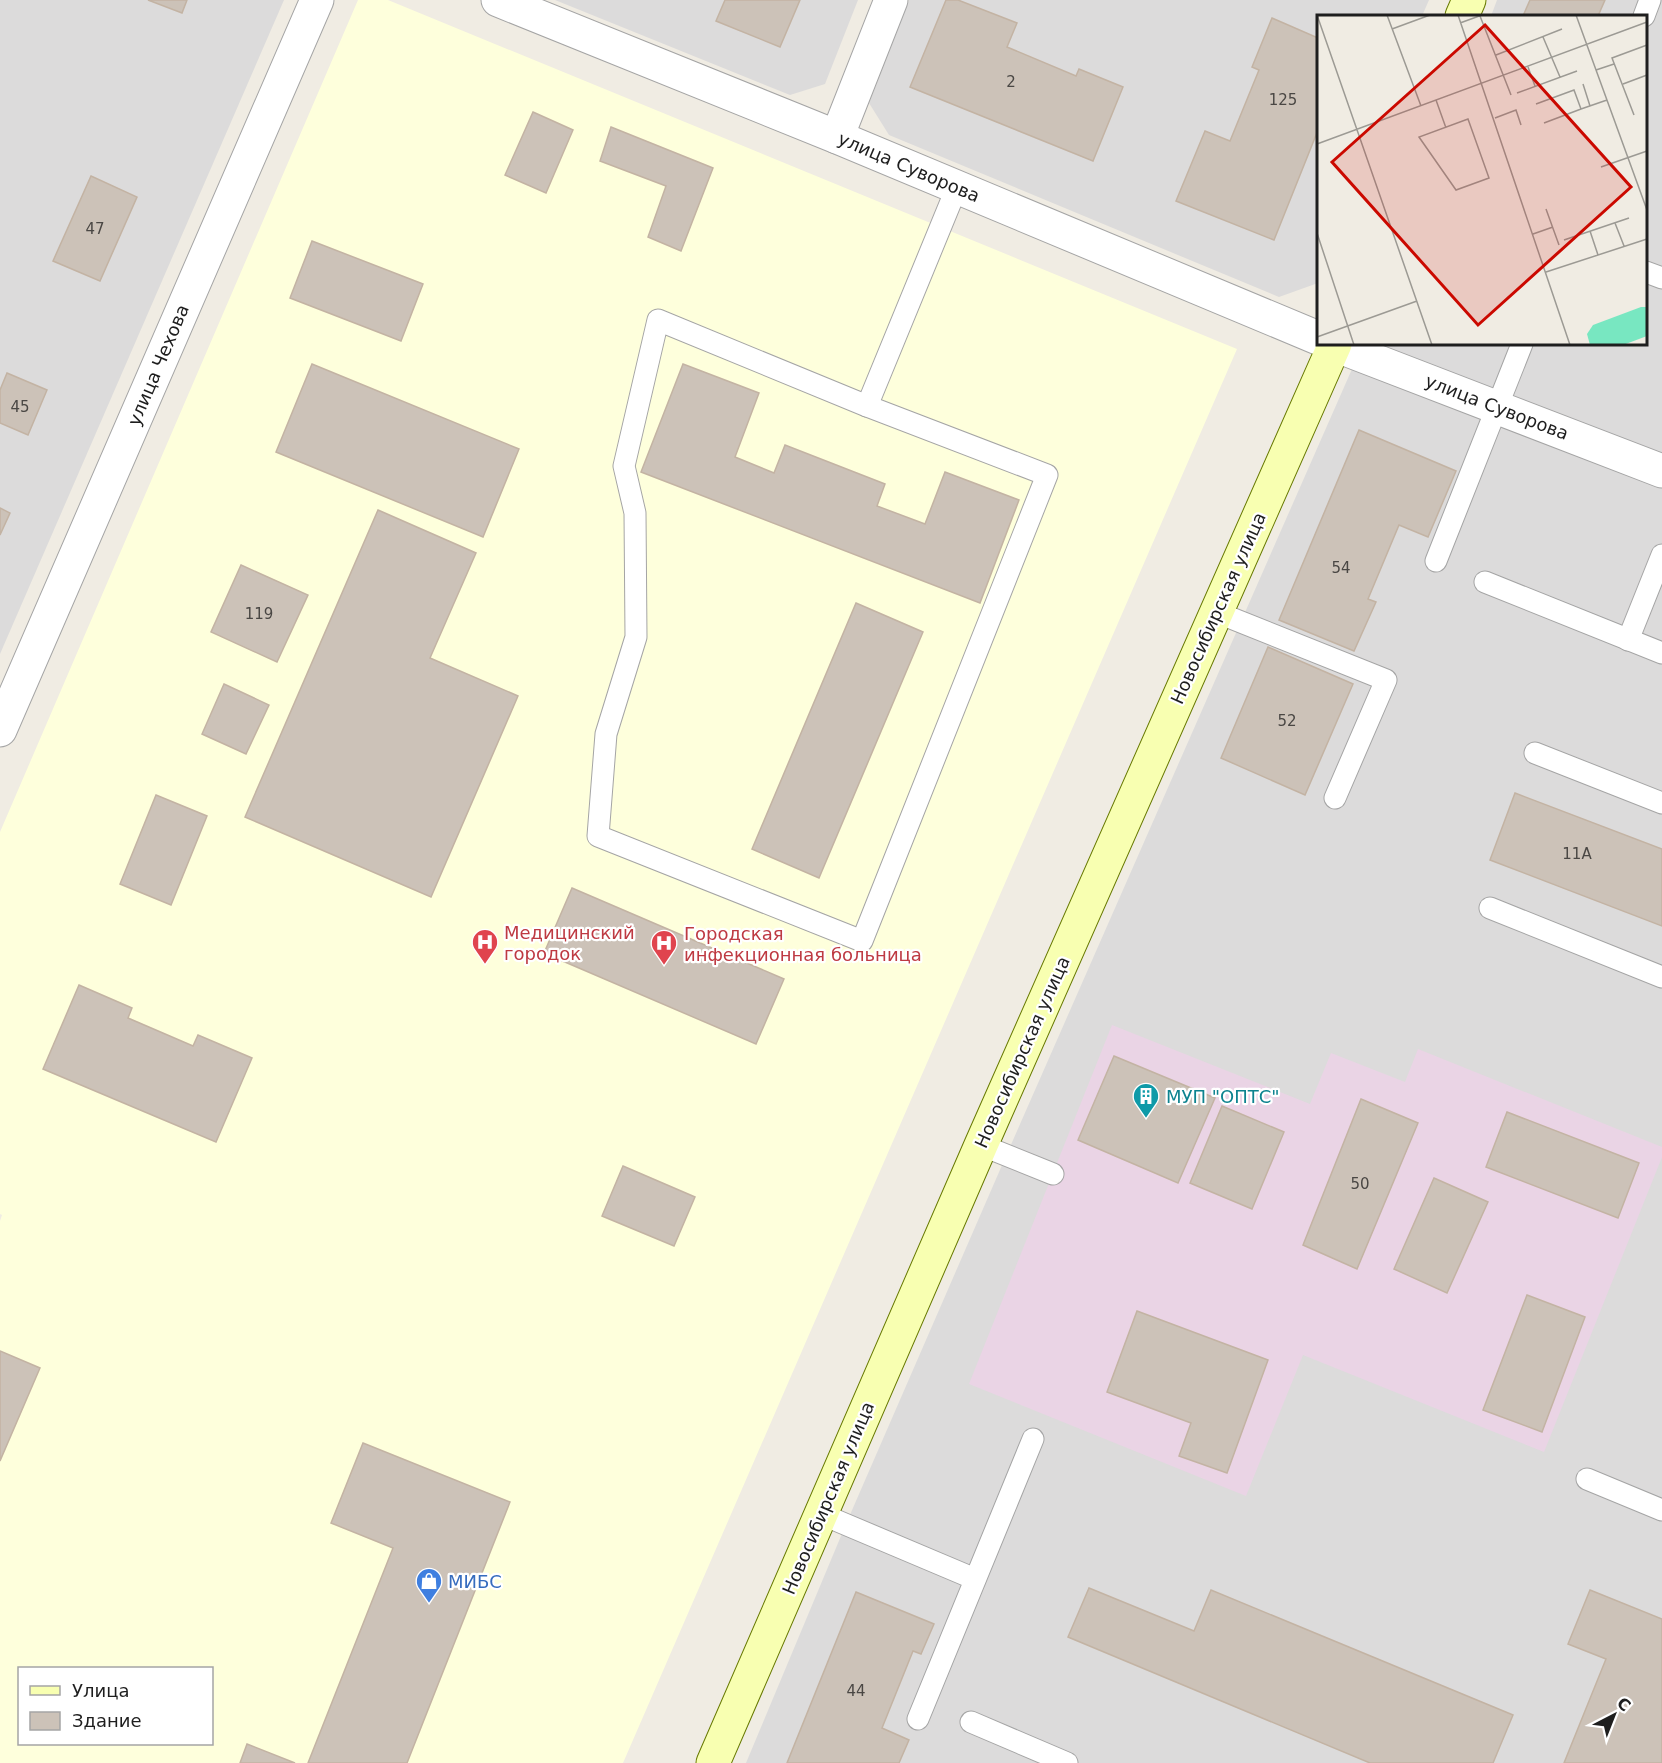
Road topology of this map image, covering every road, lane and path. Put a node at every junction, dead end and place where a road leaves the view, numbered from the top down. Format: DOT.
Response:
graph roads {
  1 [pos="317,0"];
  2 [pos="498,0"];
  3 [pos="891,0"];
  4 [pos="1468,0"];
  5 [pos="1650,0"];
  6 [pos="1462,15"];
  7 [pos="1644,15"];
  8 [pos="837,137"];
  9 [pos="957,188"];
  10 [pos="1647,272"];
  11 [pos="1662,278"];
  12 [pos="1317,337"];
  13 [pos="1329,345"];
  14 [pos="1338,345"];
  15 [pos="1522,345"];
  16 [pos="867,406"];
  17 [pos="1497,407"];
  18 [pos="1662,471"];
  19 [pos="1662,555"];
  20 [pos="1436,561"];
  21 [pos="1485,582"];
  22 [pos="1216,612"];
  23 [pos="1628,640"];
  24 [pos="1662,653"];
  25 [pos="0,730"];
  26 [pos="1535,753"];
  27 [pos="1335,798"];
  28 [pos="1662,803"];
  29 [pos="1490,908"];
  30 [pos="1662,977"];
  31 [pos="981,1145"];
  32 [pos="1053,1174"];
  33 [pos="1033,1439"];
  34 [pos="1587,1479"];
  35 [pos="1662,1510"];
  36 [pos="821,1514"];
  37 [pos="975,1578"];
  38 [pos="918,1719"];
  39 [pos="971,1722"];
  40 [pos="713,1763"];
  41 [pos="1067,1763"];
  1 -- 25 [label="street, улица Чехова"];
  2 -- 8 [label="street, улица Суворова"];
  3 -- 8 [label="street"];
  4 -- 6 [label="main road"];
  5 -- 7 [label="lane"];
  8 -- 9 [label="street, улица Суворова"];
  9 -- 12 [label="street, улица Суворова"];
  9 -- 16 [label="lane"];
  10 -- 11 [label="lane"];
  13 -- 22 [label="main road, Новосибирская улица"];
  14 -- 17 [label="street, улица Суворова"];
  15 -- 17 [label="lane"];
  16 -- 16 [label="lane"];
  17 -- 18 [label="street, улица Суворова"];
  17 -- 20 [label="lane"];
  19 -- 23 [label="lane"];
  21 -- 23 [label="lane"];
  22 -- 27 [label="lane"];
  22 -- 31 [label="main road, Новосибирская улица"];
  23 -- 24 [label="lane"];
  26 -- 28 [label="lane"];
  29 -- 30 [label="lane"];
  31 -- 32 [label="lane"];
  31 -- 36 [label="main road, Новосибирская улица"];
  33 -- 37 [label="lane"];
  34 -- 35 [label="lane"];
  36 -- 37 [label="lane"];
  36 -- 40 [label="main road, Новосибирская улица"];
  37 -- 38 [label="lane"];
  39 -- 41 [label="lane"];
}
